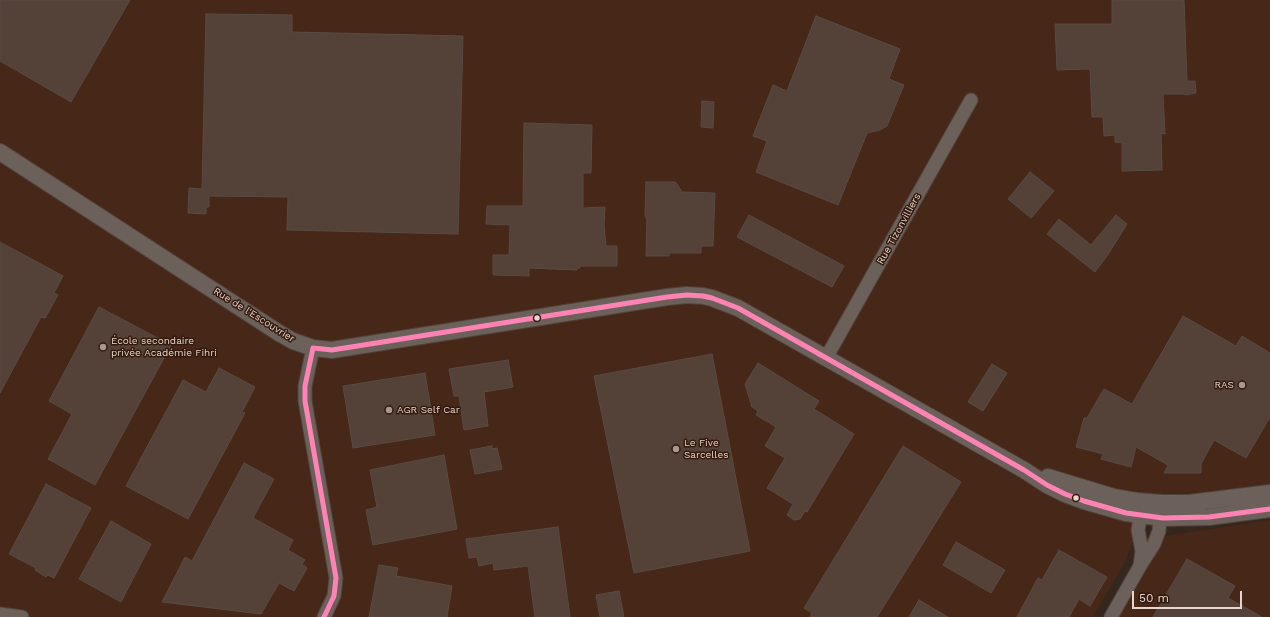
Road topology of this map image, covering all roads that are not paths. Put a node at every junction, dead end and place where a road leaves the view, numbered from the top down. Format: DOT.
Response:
graph roads {
  1 [pos="971,100"];
  2 [pos="0,152"];
  3 [pos="312,348"];
  4 [pos="826,358"];
  5 [pos="1270,493"];
  6 [pos="1142,508"];
  7 [pos="1270,509"];
  8 [pos="1161,510"];
  9 [pos="1140,566"];
  10 [pos="0,614"];
  11 [pos="22,617"];
  12 [pos="324,617"];
  13 [pos="1111,617"];
  1 -- 4 [label="street, Rue Tizonvilliers"];
  2 -- 3 [label="street, Rue de l'Escouvrier"];
  3 -- 4 [label="street, Rue de l'Escouvrier"];
  3 -- 12 [label="street"];
  4 -- 6 [label="street, Rue de l'Escouvrier"];
  5 -- 8 [label="street"];
  6 -- 8 [label="street, Rue de l'Escouvrier"];
  6 -- 9 [label="street"];
  7 -- 8 [label="street"];
  8 -- 9 [label="street"];
  9 -- 13 [label="street"];
  10 -- 11 [label="street"];
}
